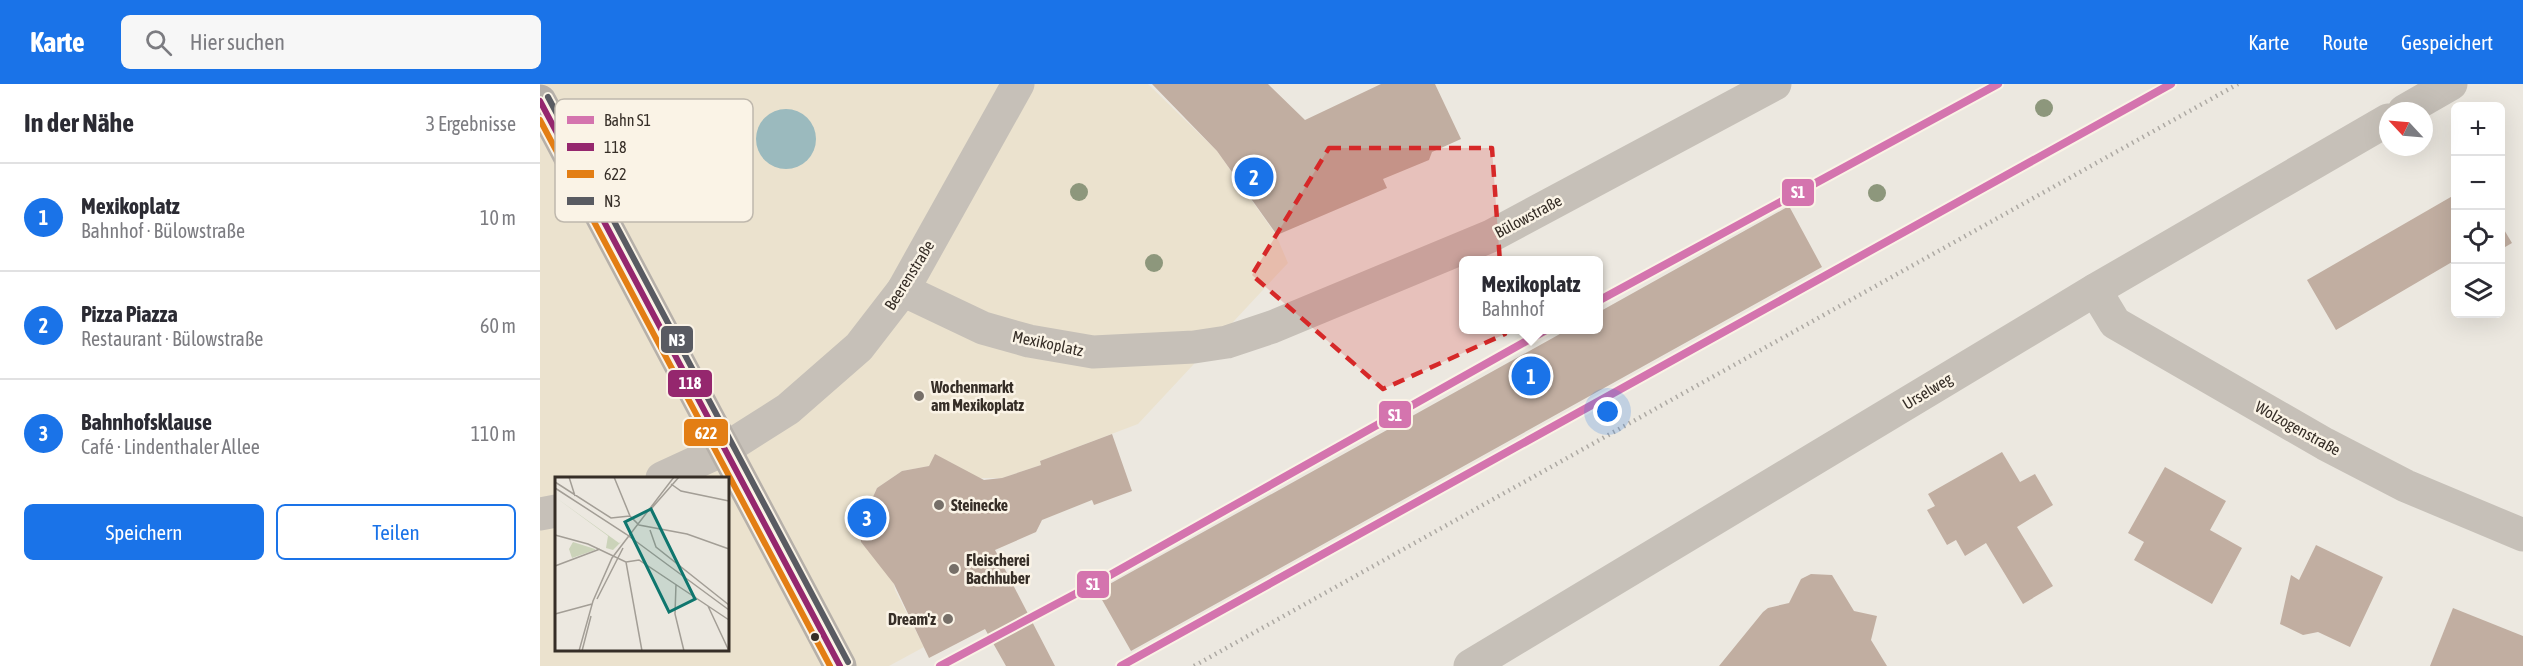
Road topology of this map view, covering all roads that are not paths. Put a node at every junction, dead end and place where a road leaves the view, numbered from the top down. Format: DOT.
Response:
graph roads {
  1 [pos="1018,84"];
  2 [pos="1775,84"];
  3 [pos="2451,84"];
  4 [pos="540,101"];
  5 [pos="2420,102"];
  6 [pos="2379,125"];
  7 [pos="555,129"];
  8 [pos="604,222"];
  9 [pos="903,290"];
  10 [pos="2095,290"];
  11 [pos="1272,327"];
  12 [pos="725,449"];
  13 [pos="664,477"];
  14 [pos="555,511"];
  15 [pos="540,514"];
  16 [pos="2523,536"];
  17 [pos="840,666"];
  18 [pos="1470,666"];
  1 -- 9 [label="street, Beerenstraße"];
  2 -- 11 [label="street, Bülowstraße"];
  3 -- 5 [label="street"];
  4 -- 7 [label="main road"];
  6 -- 10 [label="street, Urselweg"];
  8 -- 12 [label="main road"];
  9 -- 11 [label="street, Mexikoplatz"];
  9 -- 12 [label="street, Beerenstraße"];
  10 -- 16 [label="street, Wolzogenstraße"];
  10 -- 18 [label="street, Urselweg"];
  12 -- 13 [label="street, Beerenstraße"];
  12 -- 17 [label="main road"];
  14 -- 15 [label="street"];
}
